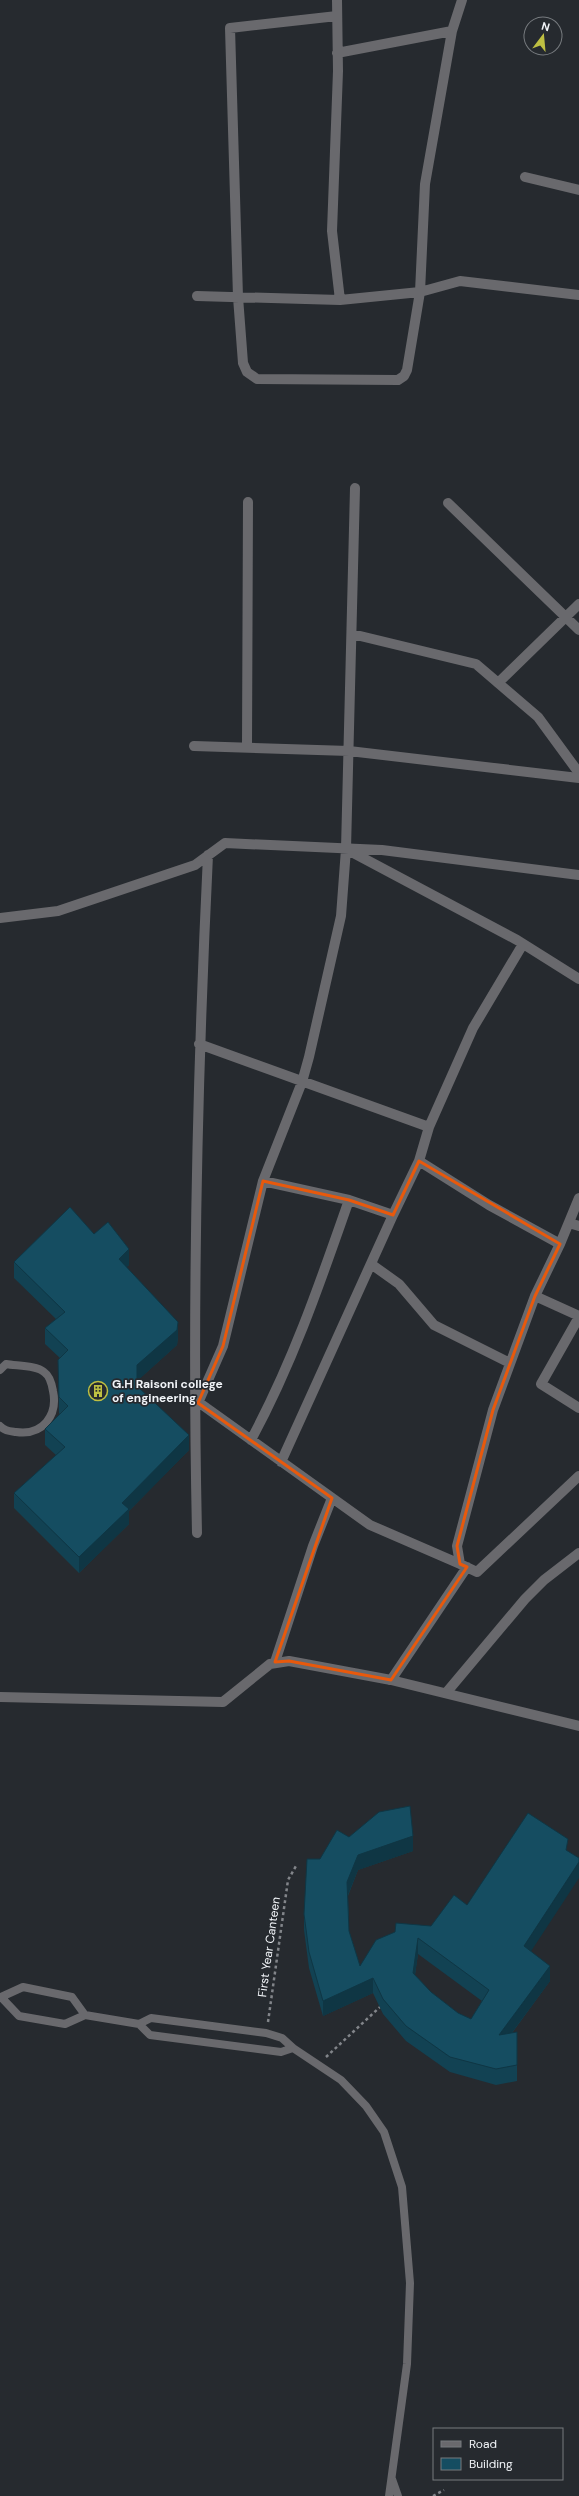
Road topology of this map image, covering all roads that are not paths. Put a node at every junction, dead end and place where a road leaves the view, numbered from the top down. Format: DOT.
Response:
graph roads {
  1 [pos="336,0"];
  2 [pos="462,0"];
  3 [pos="337,16"];
  4 [pos="452,31"];
  5 [pos="337,54"];
  6 [pos="525,177"];
  7 [pos="579,190"];
  8 [pos="420,292"];
  9 [pos="579,295"];
  10 [pos="197,296"];
  11 [pos="238,297"];
  12 [pos="340,300"];
  13 [pos="355,488"];
  14 [pos="248,502"];
  15 [pos="448,503"];
  16 [pos="579,604"];
  17 [pos="566,617"];
  18 [pos="579,630"];
  19 [pos="352,634"];
  20 [pos="498,683"];
  21 [pos="194,746"];
  22 [pos="247,747"];
  23 [pos="349,751"];
  24 [pos="579,774"];
  25 [pos="579,778"];
  26 [pos="346,849"];
  27 [pos="208,856"];
  28 [pos="579,875"];
  29 [pos="0,918"];
  30 [pos="523,944"];
  31 [pos="579,979"];
  32 [pos="199,1044"];
  33 [pos="302,1082"];
  34 [pos="429,1127"];
  35 [pos="419,1161"];
  36 [pos="264,1181"];
  37 [pos="579,1198"];
  38 [pos="349,1200"];
  39 [pos="393,1215"];
  40 [pos="569,1223"];
  41 [pos="579,1226"];
  42 [pos="560,1244"];
  43 [pos="371,1264"];
  44 [pos="535,1296"];
  45 [pos="579,1316"];
  46 [pos="510,1363"];
  47 [pos="0,1370"];
  48 [pos="196,1401"];
  49 [pos="579,1408"];
  50 [pos="0,1426"];
  51 [pos="251,1440"];
  52 [pos="281,1462"];
  53 [pos="579,1476"];
  54 [pos="332,1498"];
  55 [pos="197,1534"];
  56 [pos="579,1553"];
  57 [pos="463,1565"];
  58 [pos="275,1662"];
  59 [pos="391,1680"];
  60 [pos="446,1693"];
  61 [pos="0,1697"];
  62 [pos="579,1726"];
  63 [pos="1,1996"];
  64 [pos="85,2016"];
  65 [pos="139,2024"];
  66 [pos="293,2048"];
  67 [pos="392,2477"];
  68 [pos="389,2496"];
  69 [pos="398,2496"];
  1 -- 3 [label="street"];
  2 -- 4 [label="street"];
  3 -- 5 [label="street"];
  3 -- 11 [label="street"];
  4 -- 5 [label="street"];
  4 -- 8 [label="street"];
  5 -- 12 [label="street"];
  6 -- 7 [label="street"];
  8 -- 9 [label="street"];
  8 -- 11 [label="street"];
  8 -- 12 [label="street"];
  10 -- 11 [label="street"];
  11 -- 12 [label="street"];
  13 -- 19 [label="street"];
  14 -- 22 [label="street"];
  15 -- 17 [label="street"];
  16 -- 17 [label="street"];
  17 -- 18 [label="street"];
  17 -- 20 [label="street"];
  19 -- 20 [label="street"];
  19 -- 23 [label="street"];
  20 -- 24 [label="street"];
  21 -- 22 [label="street"];
  22 -- 23 [label="street"];
  23 -- 25 [label="street"];
  23 -- 26 [label="street"];
  26 -- 27 [label="street"];
  26 -- 28 [label="street"];
  26 -- 30 [label="street"];
  26 -- 33 [label="street"];
  27 -- 29 [label="street"];
  27 -- 32 [label="street"];
  30 -- 31 [label="street"];
  30 -- 34 [label="street"];
  32 -- 33 [label="street"];
  32 -- 48 [label="street"];
  33 -- 34 [label="street"];
  33 -- 36 [label="street"];
  34 -- 35 [label="street"];
  35 -- 39 [label="street"];
  35 -- 42 [label="street"];
  36 -- 38 [label="street"];
  36 -- 48 [label="street"];
  37 -- 40 [label="street"];
  38 -- 39 [label="street"];
  38 -- 51 [label="street"];
  39 -- 43 [label="street"];
  40 -- 41 [label="street"];
  40 -- 42 [label="street"];
  42 -- 44 [label="street"];
  43 -- 46 [label="street"];
  43 -- 52 [label="street"];
  44 -- 45 [label="street"];
  44 -- 46 [label="street"];
  45 -- 49 [label="street"];
  46 -- 57 [label="street"];
  47 -- 50 [label="lane"];
  48 -- 51 [label="street"];
  48 -- 55 [label="street"];
  51 -- 52 [label="street"];
  52 -- 54 [label="street"];
  53 -- 57 [label="street"];
  54 -- 57 [label="street"];
  54 -- 58 [label="street"];
  56 -- 60 [label="street"];
  57 -- 59 [label="street"];
  58 -- 59 [label="street"];
  58 -- 61 [label="street"];
  59 -- 60 [label="street"];
  60 -- 62 [label="street"];
  63 -- 64 [label="lane"];
  63 -- 64 [label="lane"];
  64 -- 65 [label="lane"];
  65 -- 66 [label="lane"];
  65 -- 66 [label="lane"];
  66 -- 67 [label="lane"];
  67 -- 68 [label="lane"];
  67 -- 69 [label="lane"];
}
